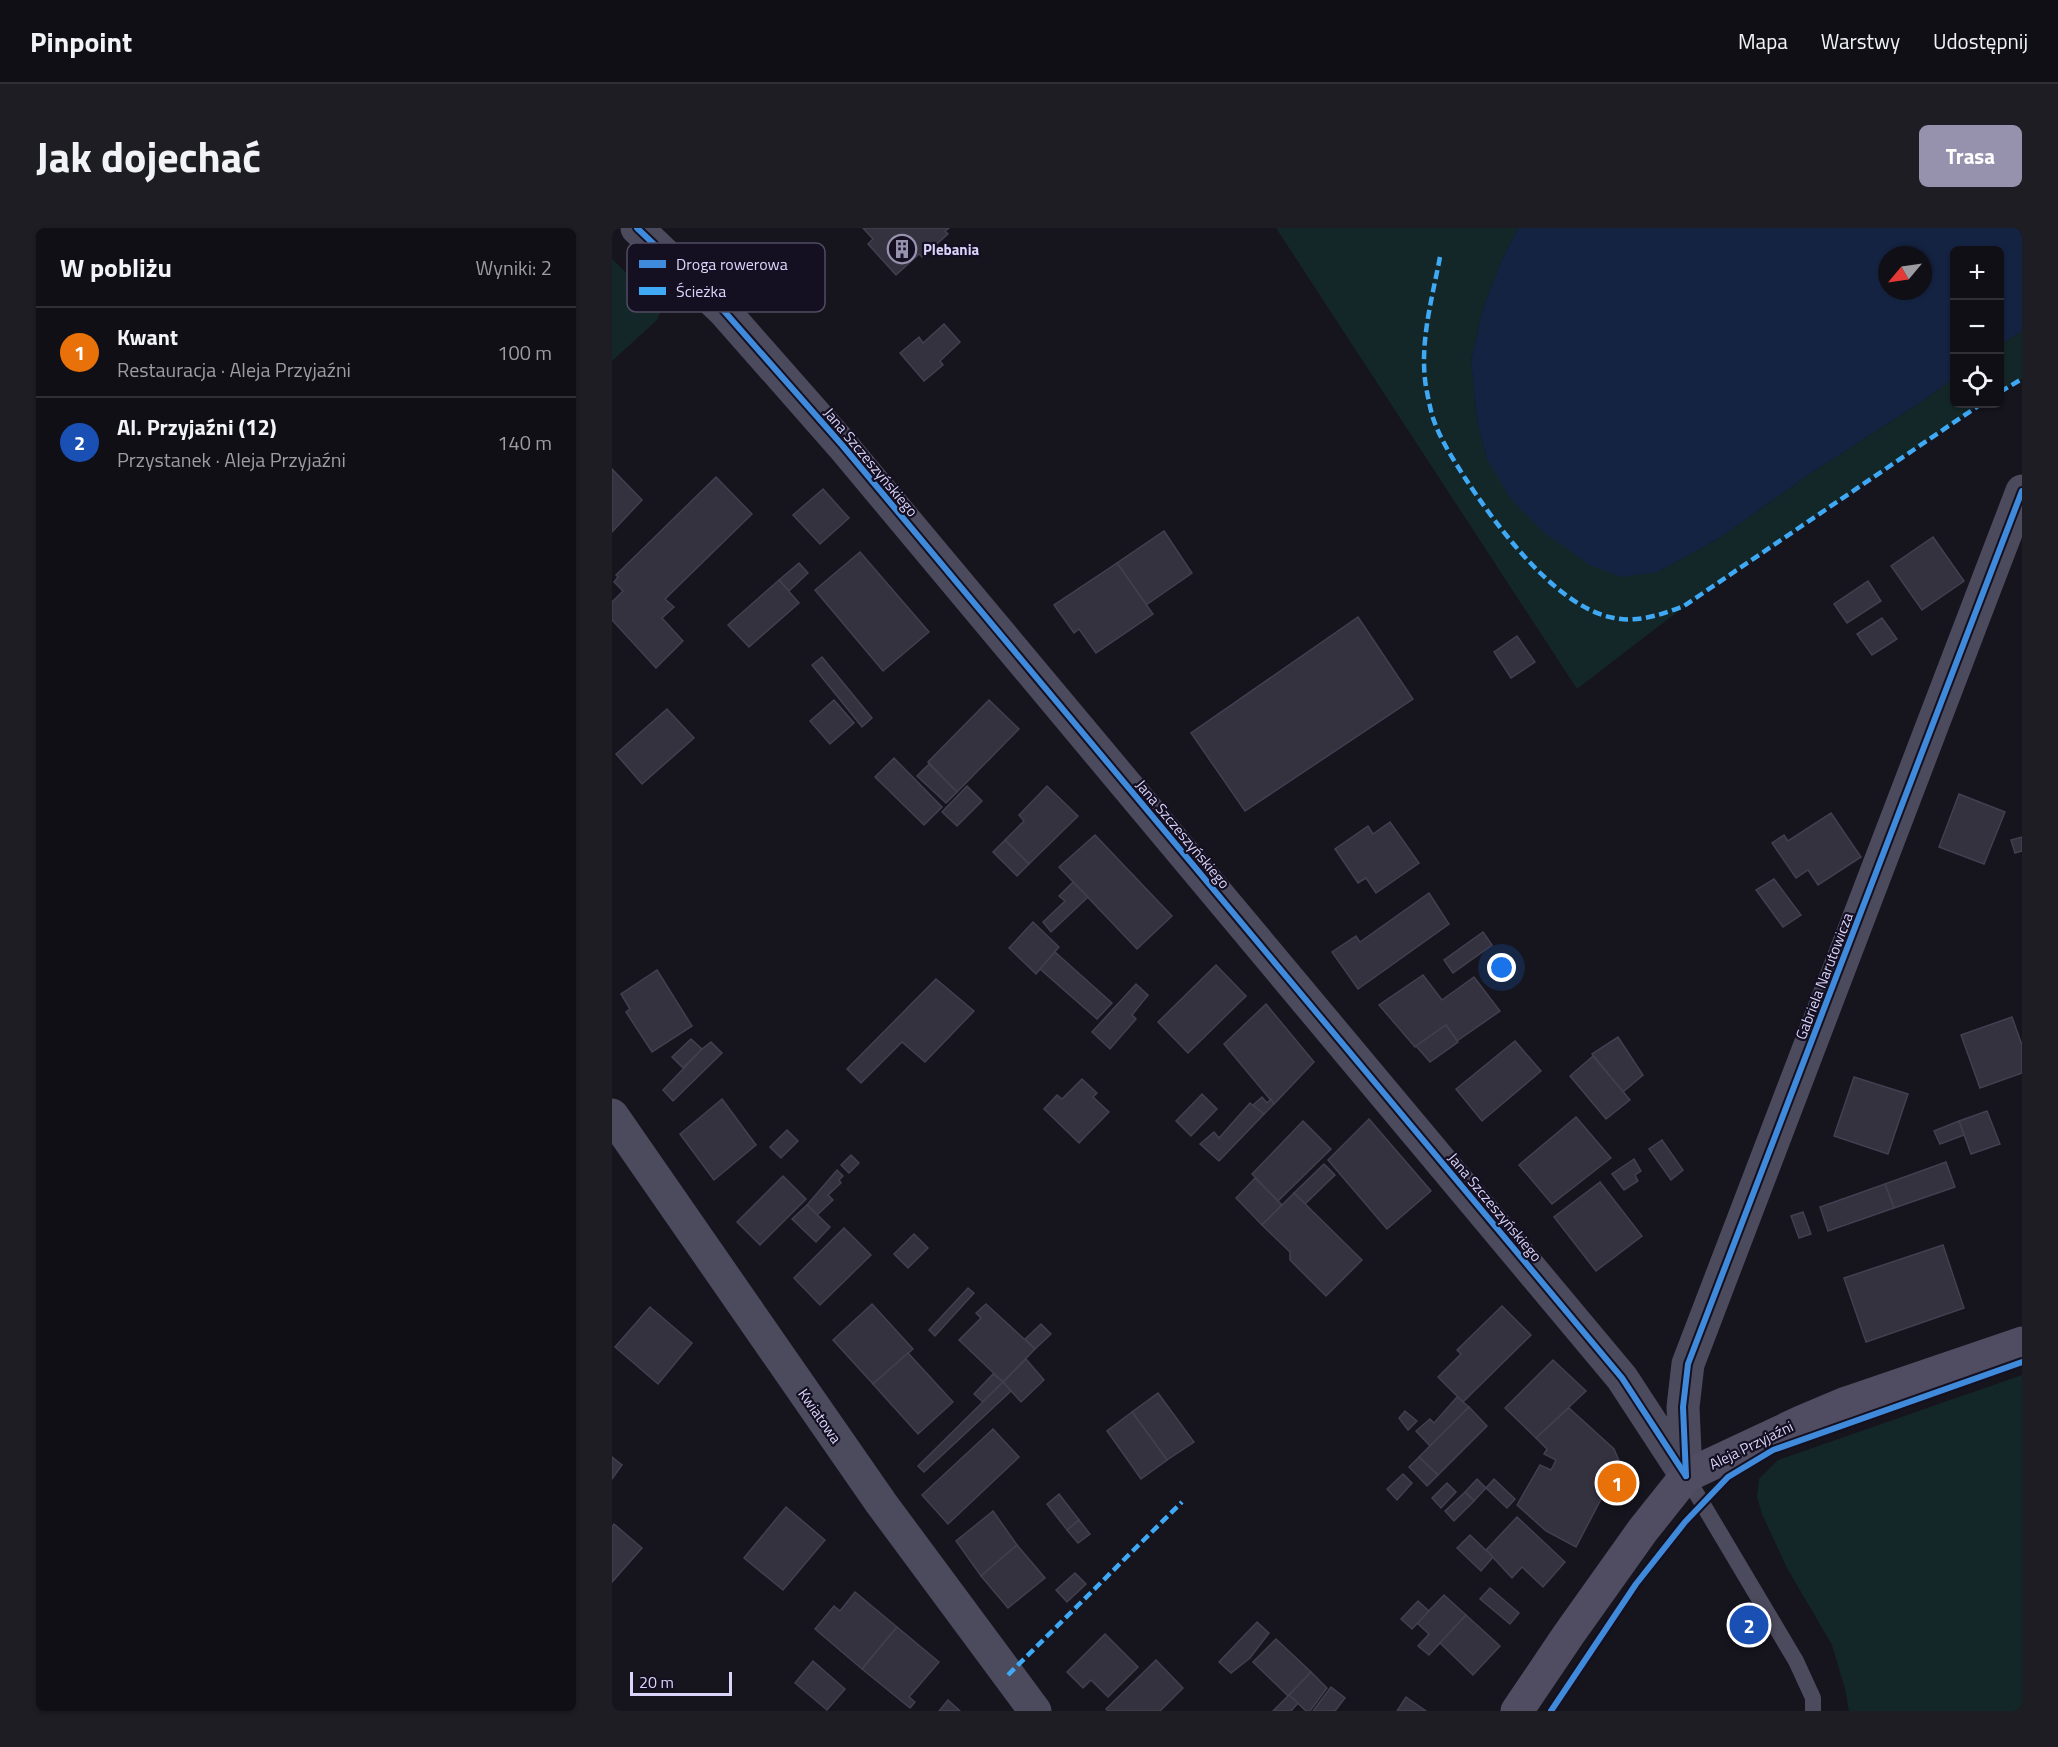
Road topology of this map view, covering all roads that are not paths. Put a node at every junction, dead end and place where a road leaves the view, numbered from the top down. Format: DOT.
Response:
graph roads {
  1 [pos="637,228"];
  2 [pos="653,243"];
  3 [pos="725,312"];
  4 [pos="2022,491"];
  5 [pos="612,1115"];
  6 [pos="2022,1343"];
  7 [pos="1686,1476"];
  8 [pos="1035,1711"];
  9 [pos="1517,1711"];
  10 [pos="1813,1711"];
  1 -- 2 [label="street, Jana Szczeszyńskiego"];
  3 -- 7 [label="street, Jana Szczeszyńskiego"];
  4 -- 7 [label="street, Gabriela Narutowicza"];
  5 -- 8 [label="street, Kwiatowa"];
  6 -- 7 [label="street, Aleja Przyjaźni"];
  7 -- 9 [label="street, Aleja Przyjaźni"];
  7 -- 10 [label="lane"];
}
